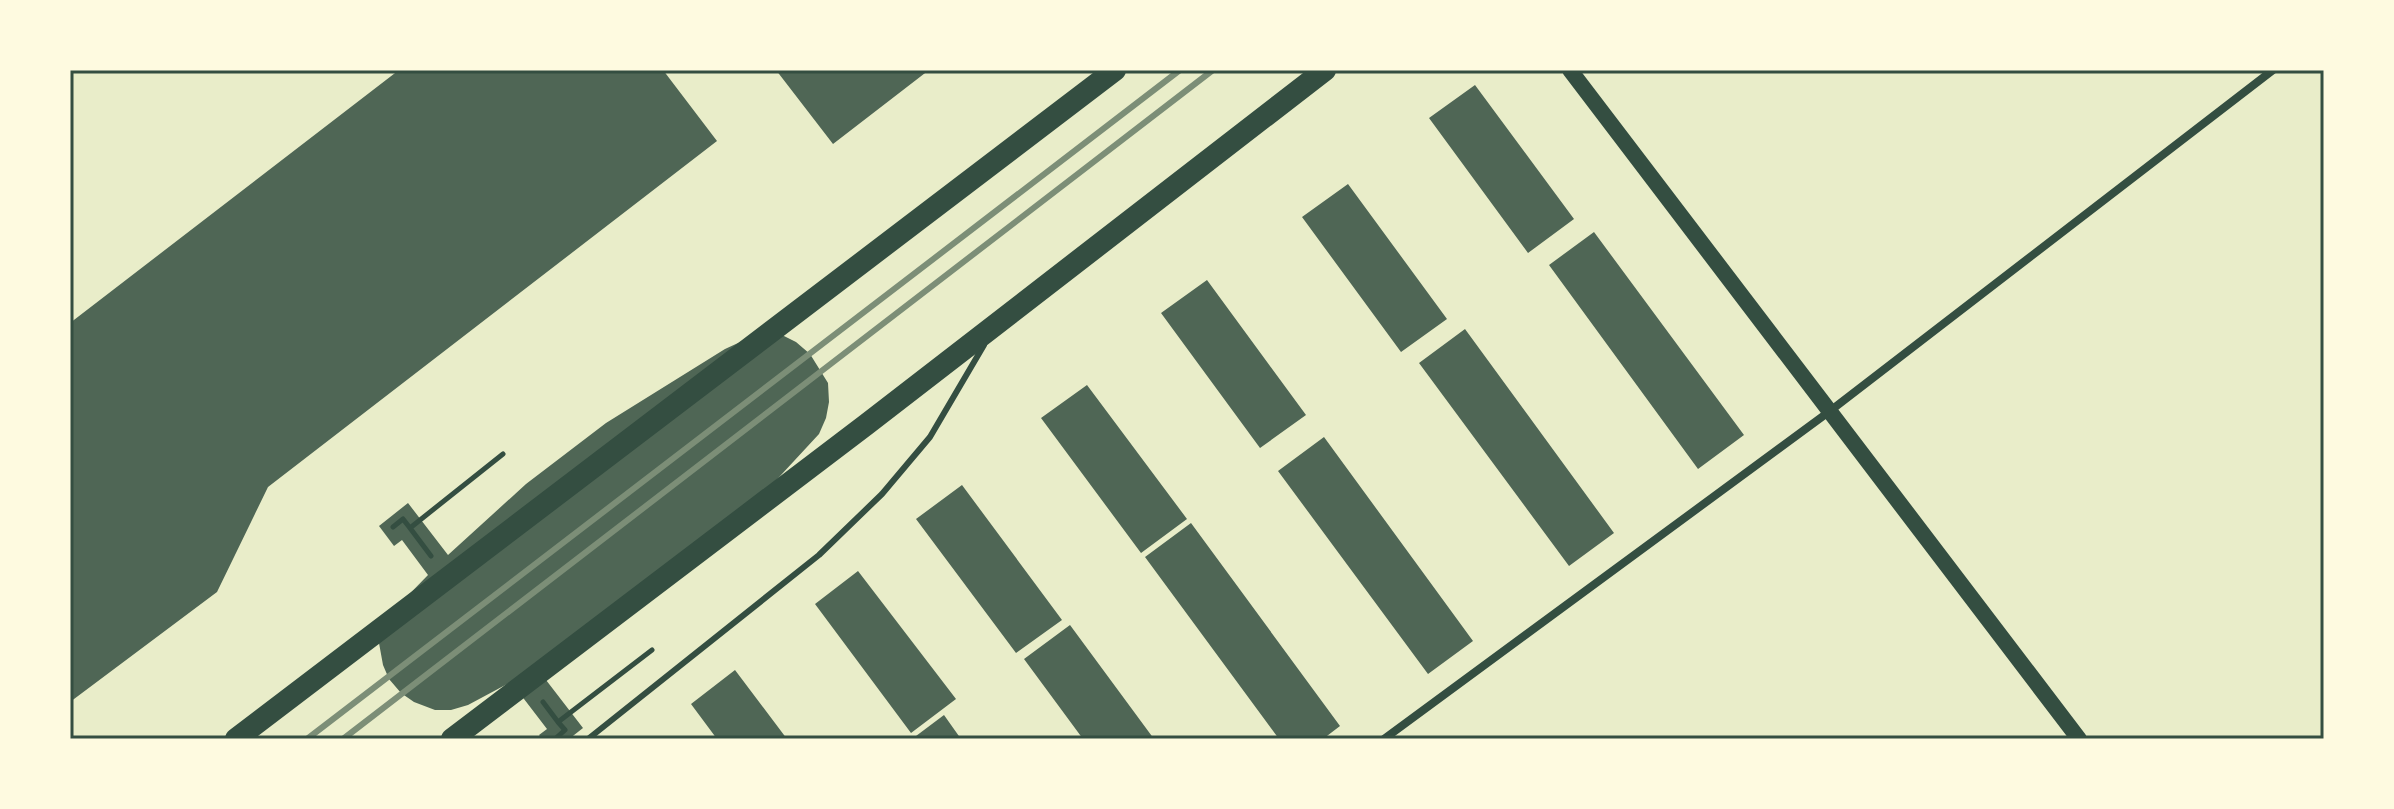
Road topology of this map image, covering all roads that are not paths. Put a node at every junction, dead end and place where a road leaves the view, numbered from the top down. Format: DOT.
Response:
graph roads {
  1 [pos="1115,70"];
  2 [pos="1325,70"];
  3 [pos="1570,70"];
  4 [pos="2273,70"];
  5 [pos="994,326"];
  6 [pos="1830,411"];
  7 [pos="236,739"];
  8 [pos="452,739"];
  9 [pos="588,739"];
  10 [pos="1384,739"];
  11 [pos="2079,739"];
  1 -- 7 [label="highway"];
  2 -- 5 [label="highway"];
  3 -- 6 [label="main road"];
  4 -- 6 [label="street"];
  5 -- 8 [label="highway"];
  5 -- 9 [label="lane"];
  6 -- 10 [label="street"];
  6 -- 11 [label="main road"];
}
